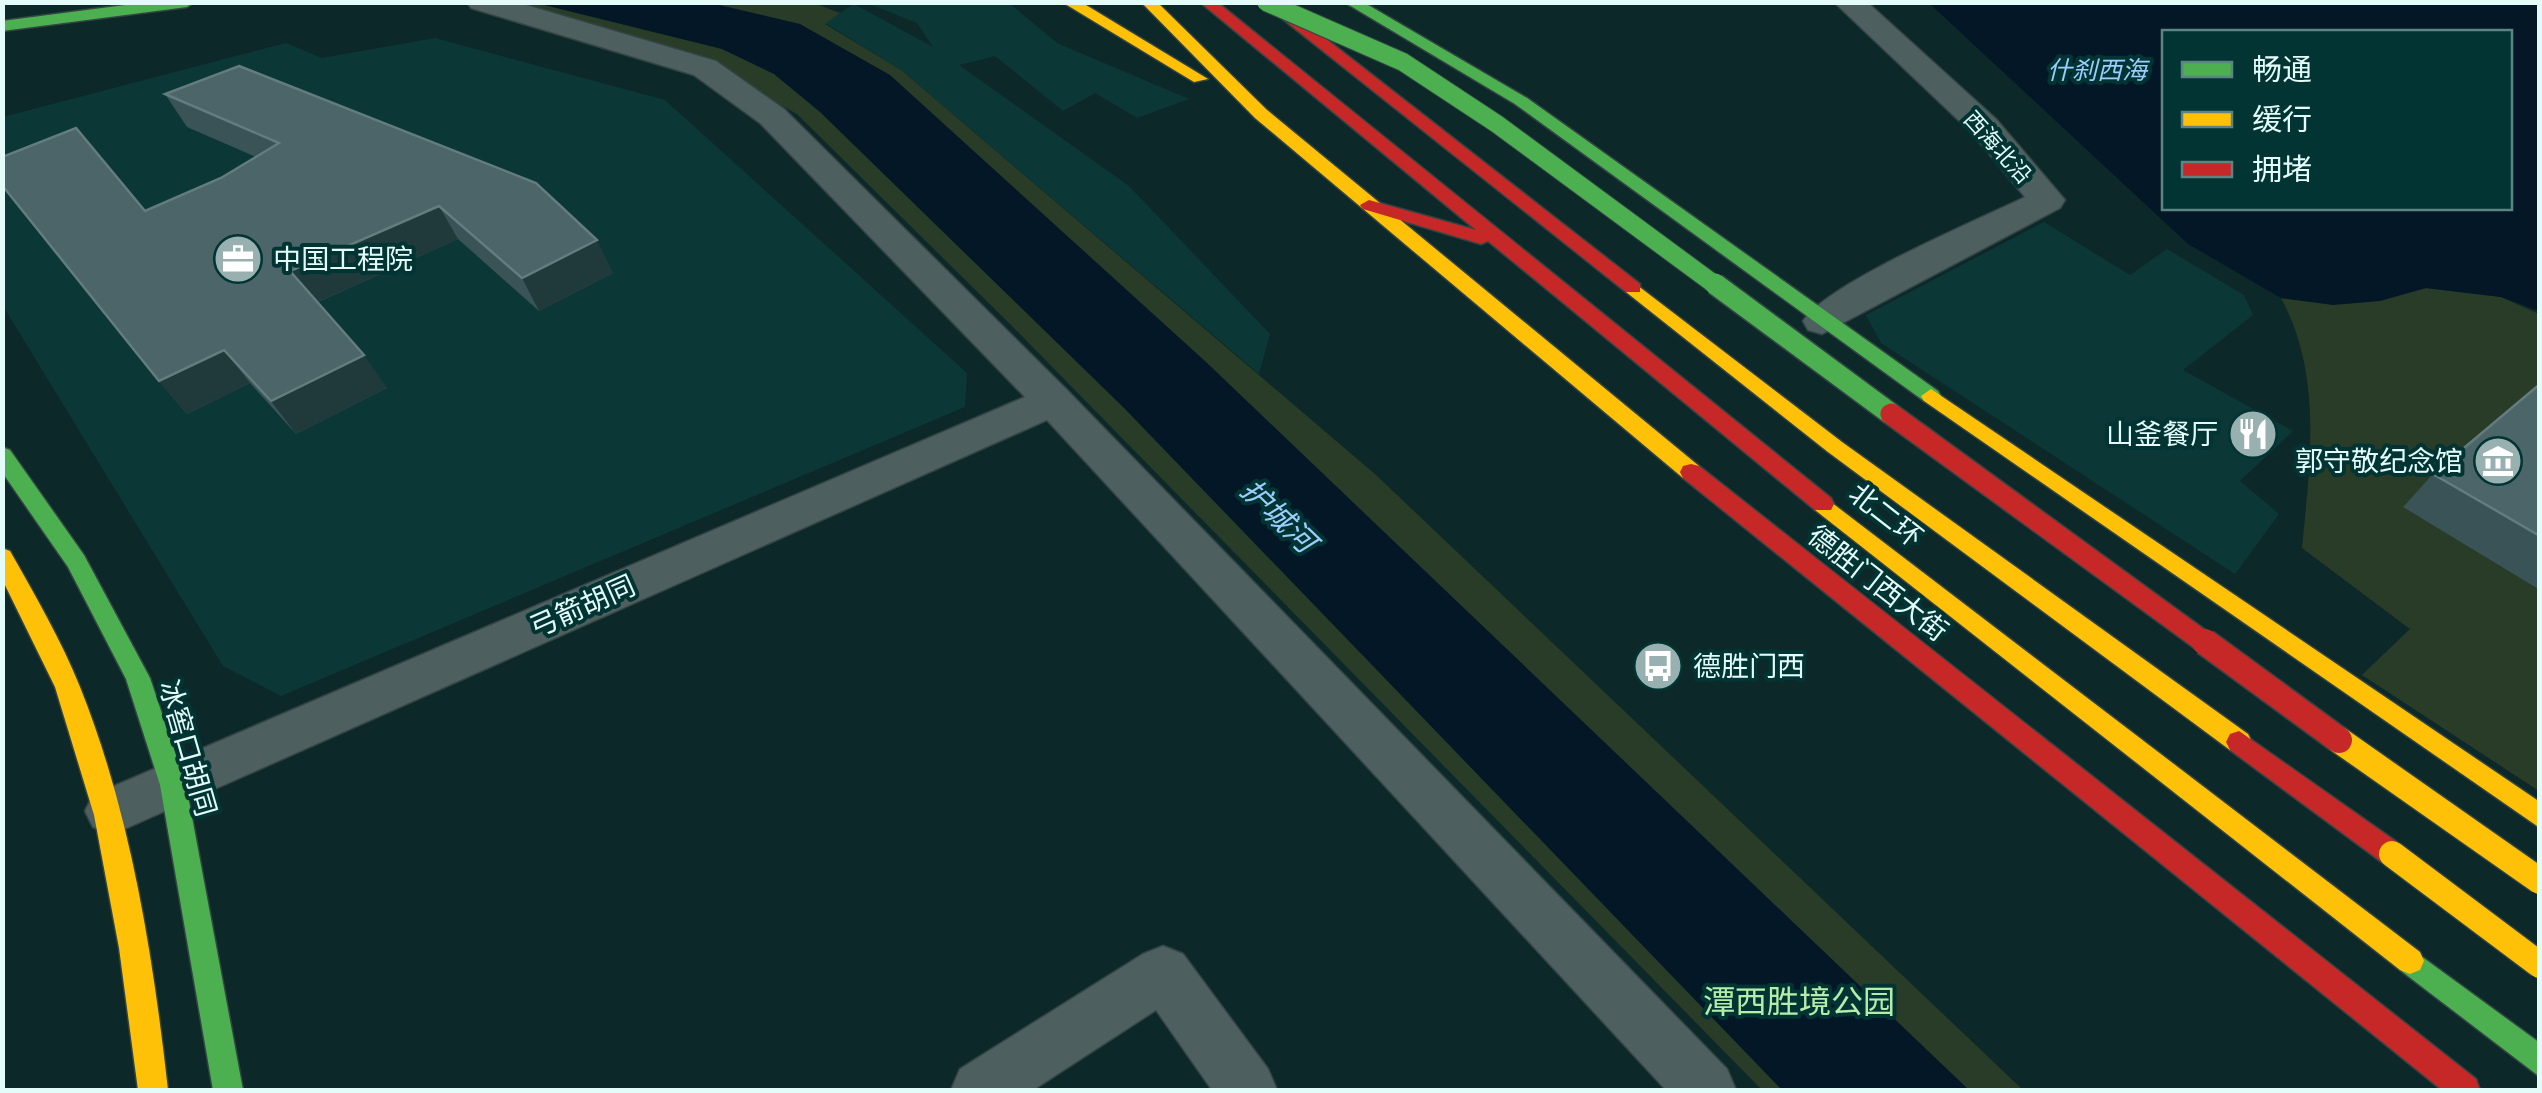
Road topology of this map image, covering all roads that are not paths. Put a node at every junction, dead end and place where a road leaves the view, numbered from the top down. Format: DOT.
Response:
graph roads {
  1 [pos="187,2"];
  2 [pos="482,2"];
  3 [pos="1069,2"];
  4 [pos="1148,2"];
  5 [pos="1207,2"];
  6 [pos="1268,2"];
  7 [pos="1849,2"];
  8 [pos="1358,5"];
  9 [pos="2,12"];
  10 [pos="47,22"];
  11 [pos="2,26"];
  12 [pos="1459,62"];
  13 [pos="1261,114"];
  14 [pos="1562,185"];
  15 [pos="1368,205"];
  16 [pos="1501,243"];
  17 [pos="1610,270"];
  18 [pos="1822,321"];
  19 [pos="1053,401"];
  20 [pos="2,456"];
  21 [pos="2,556"];
  22 [pos="173,784"];
  23 [pos="110,810"];
  24 [pos="2540,817"];
  25 [pos="2427,831"];
  26 [pos="2540,881"];
  27 [pos="2540,965"];
  28 [pos="2540,1062"];
  29 [pos="152,1090"];
  30 [pos="228,1090"];
  31 [pos="980,1090"];
  32 [pos="1247,1090"];
  33 [pos="1706,1090"];
  34 [pos="2466,1090"];
  1 -- 10 [label="main road"];
  2 -- 19 [label="street"];
  3 -- 13 [label="main road"];
  4 -- 13 [label="main road"];
  5 -- 16 [label="main road, 北二环"];
  6 -- 17 [label="main road, 北二环"];
  6 -- 26 [label="main road, bridge"];
  7 -- 18 [label="street, 西海北沿"];
  8 -- 12 [label="main road"];
  9 -- 10 [label="main road"];
  10 -- 11 [label="main road"];
  12 -- 14 [label="main road"];
  12 -- 18 [label="main road"];
  13 -- 15 [label="main road, 德胜门西大街"];
  14 -- 17 [label="main road"];
  14 -- 25 [label="main road"];
  15 -- 16 [label="main road"];
  15 -- 34 [label="main road, 德胜门西大街"];
  16 -- 28 [label="main road, 北二环"];
  17 -- 27 [label="main road, 北二环, bridge"];
  18 -- 24 [label="main road"];
  19 -- 22 [label="street, 弓箭胡同"];
  19 -- 33 [label="street"];
  20 -- 22 [label="main road, 冰窖口胡同"];
  21 -- 23 [label="main road"];
  22 -- 23 [label="street, 弓箭胡同"];
  22 -- 30 [label="main road, 冰窖口胡同"];
  23 -- 29 [label="main road"];
  31 -- 32 [label="street"];
}
